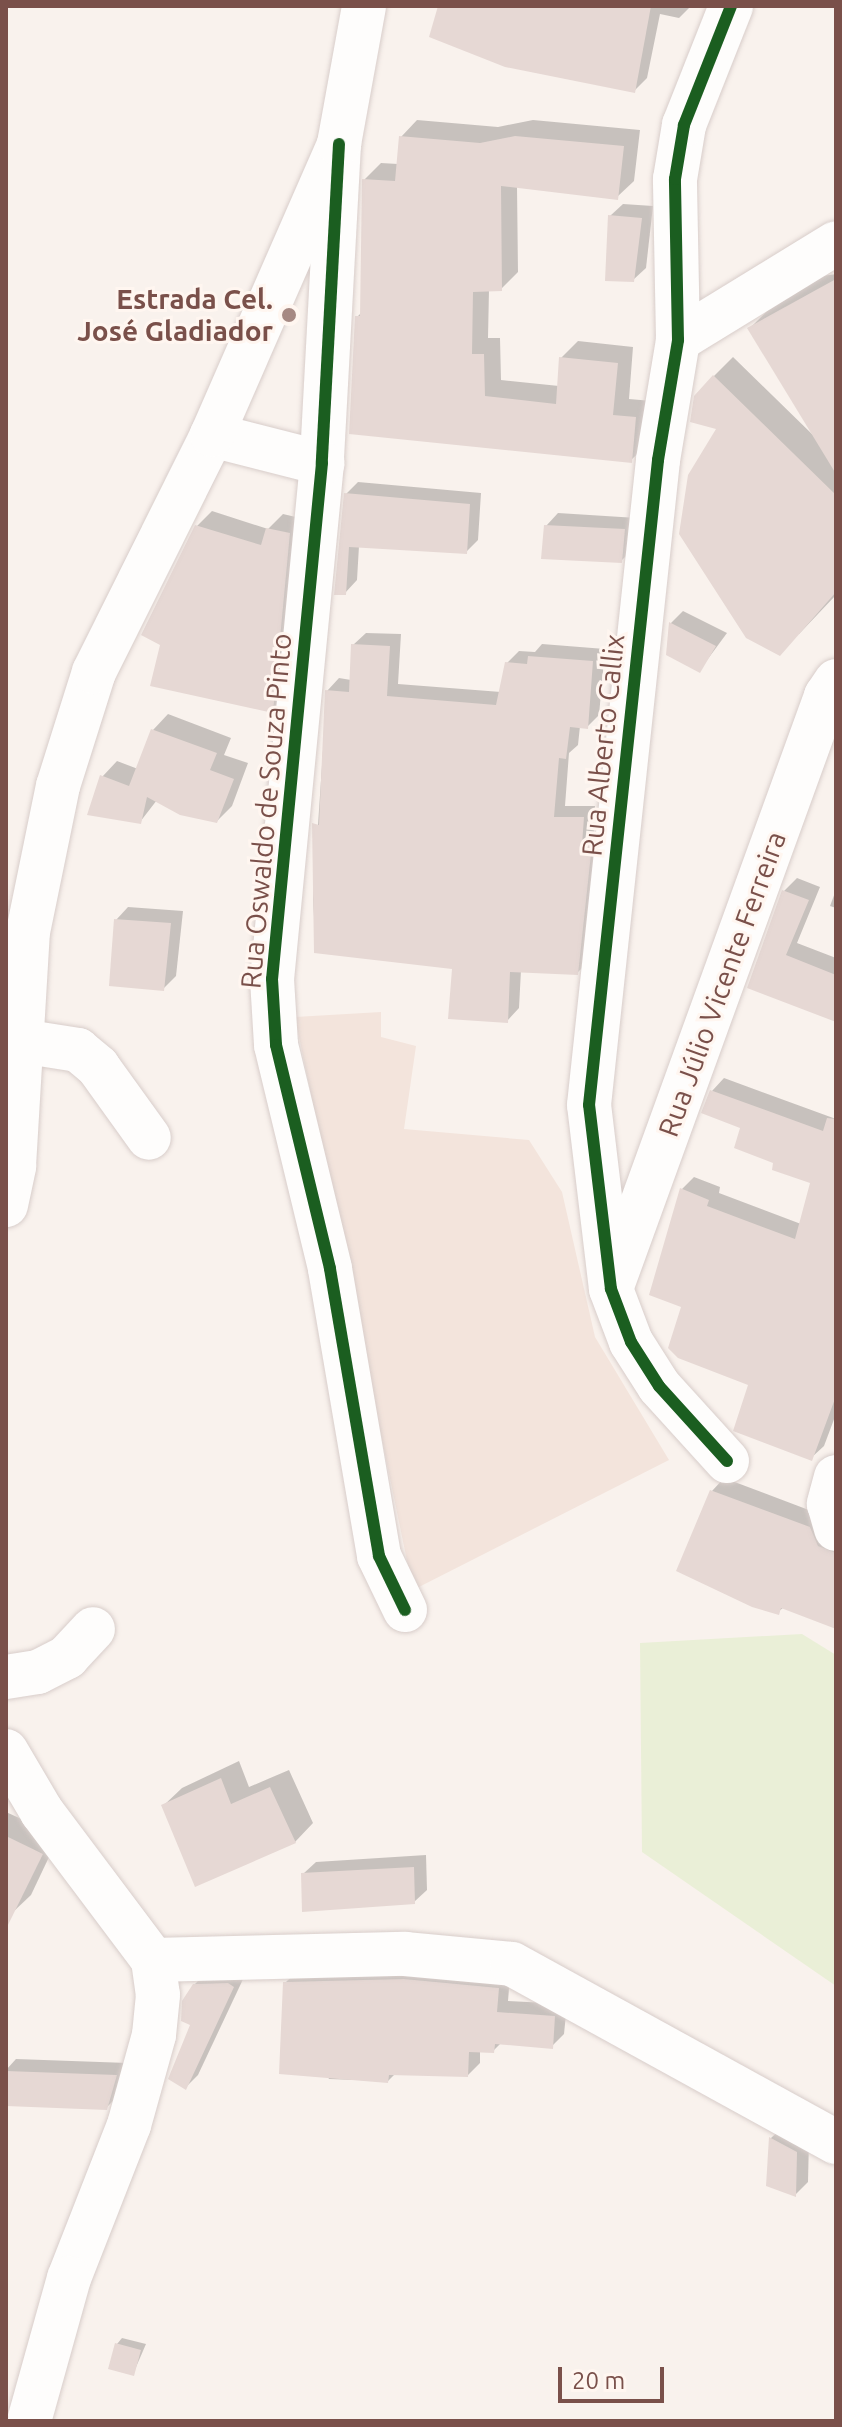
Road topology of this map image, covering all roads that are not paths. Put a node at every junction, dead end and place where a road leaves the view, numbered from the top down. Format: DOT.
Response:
graph roads {
  1 [pos="364,6"];
  2 [pos="731,6"];
  3 [pos="339,144"];
  4 [pos="836,243"];
  5 [pos="678,340"];
  6 [pos="212,435"];
  7 [pos="322,463"];
  8 [pos="836,681"];
  9 [pos="21,1041"];
  10 [pos="149,1138"];
  11 [pos="6,1205"];
  12 [pos="611,1289"];
  13 [pos="727,1461"];
  14 [pos="836,1477"];
  15 [pos="834,1526"];
  16 [pos="405,1610"];
  17 [pos="93,1629"];
  18 [pos="6,1677"];
  19 [pos="6,1751"];
  20 [pos="153,1960"];
  21 [pos="836,2142"];
  22 [pos="29,2421"];
  1 -- 3 [label="street"];
  2 -- 5 [label="street, Rua Alberto Callix"];
  3 -- 6 [label="street"];
  3 -- 7 [label="street, Rua Oswaldo de Souza Pinto"];
  4 -- 5 [label="street"];
  5 -- 12 [label="street, Rua Alberto Callix"];
  6 -- 7 [label="street"];
  6 -- 9 [label="street"];
  7 -- 16 [label="street, Rua Oswaldo de Souza Pinto"];
  8 -- 12 [label="street, Rua Júlio Vicente Ferreira"];
  9 -- 10 [label="street"];
  9 -- 11 [label="street"];
  12 -- 13 [label="street, Rua Alberto Callix"];
  14 -- 15 [label="street"];
  17 -- 18 [label="street"];
  19 -- 20 [label="street"];
  20 -- 21 [label="street"];
  20 -- 22 [label="street"];
}
